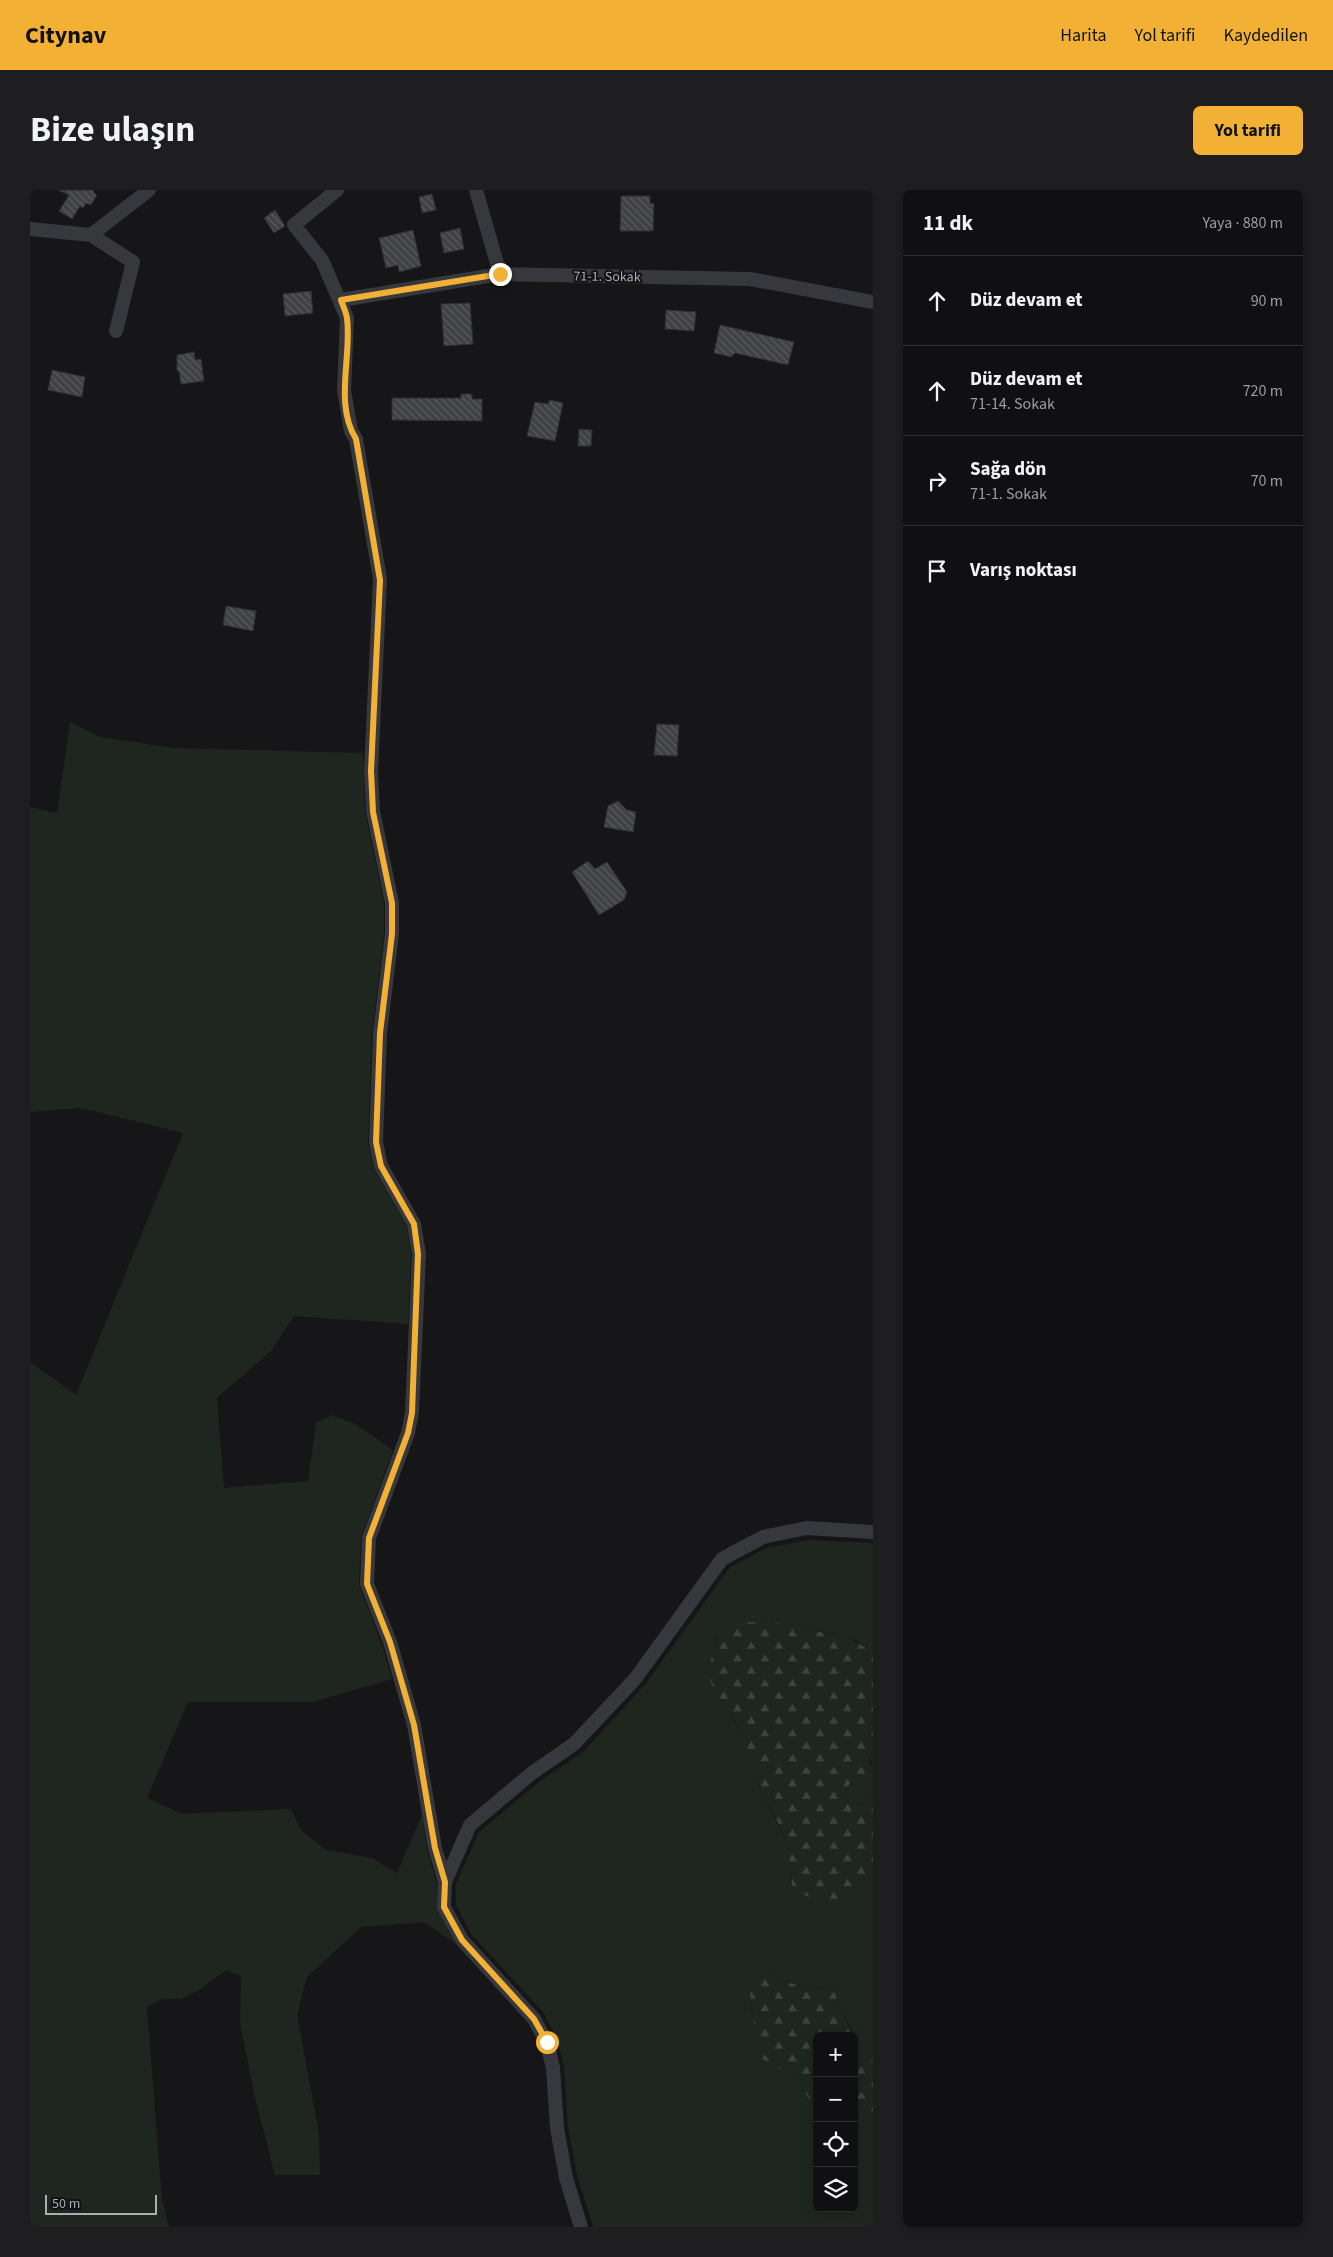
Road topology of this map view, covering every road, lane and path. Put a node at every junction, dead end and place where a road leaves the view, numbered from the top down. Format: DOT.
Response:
graph roads {
  1 [pos="149,190"];
  2 [pos="336,190"];
  3 [pos="476,190"];
  4 [pos="30,229"];
  5 [pos="91,235"];
  6 [pos="500,274"];
  7 [pos="341,300"];
  8 [pos="873,302"];
  9 [pos="116,331"];
  10 [pos="873,1532"];
  11 [pos="445,1882"];
  12 [pos="581,2227"];
  1 -- 5 [label="street"];
  2 -- 7 [label="street"];
  3 -- 6 [label="street"];
  4 -- 5 [label="street"];
  5 -- 9 [label="street"];
  6 -- 7 [label="street, 71-1. Sokak"];
  6 -- 8 [label="street, 71-1. Sokak"];
  7 -- 11 [label="street"];
  10 -- 11 [label="street"];
  11 -- 12 [label="street"];
}
